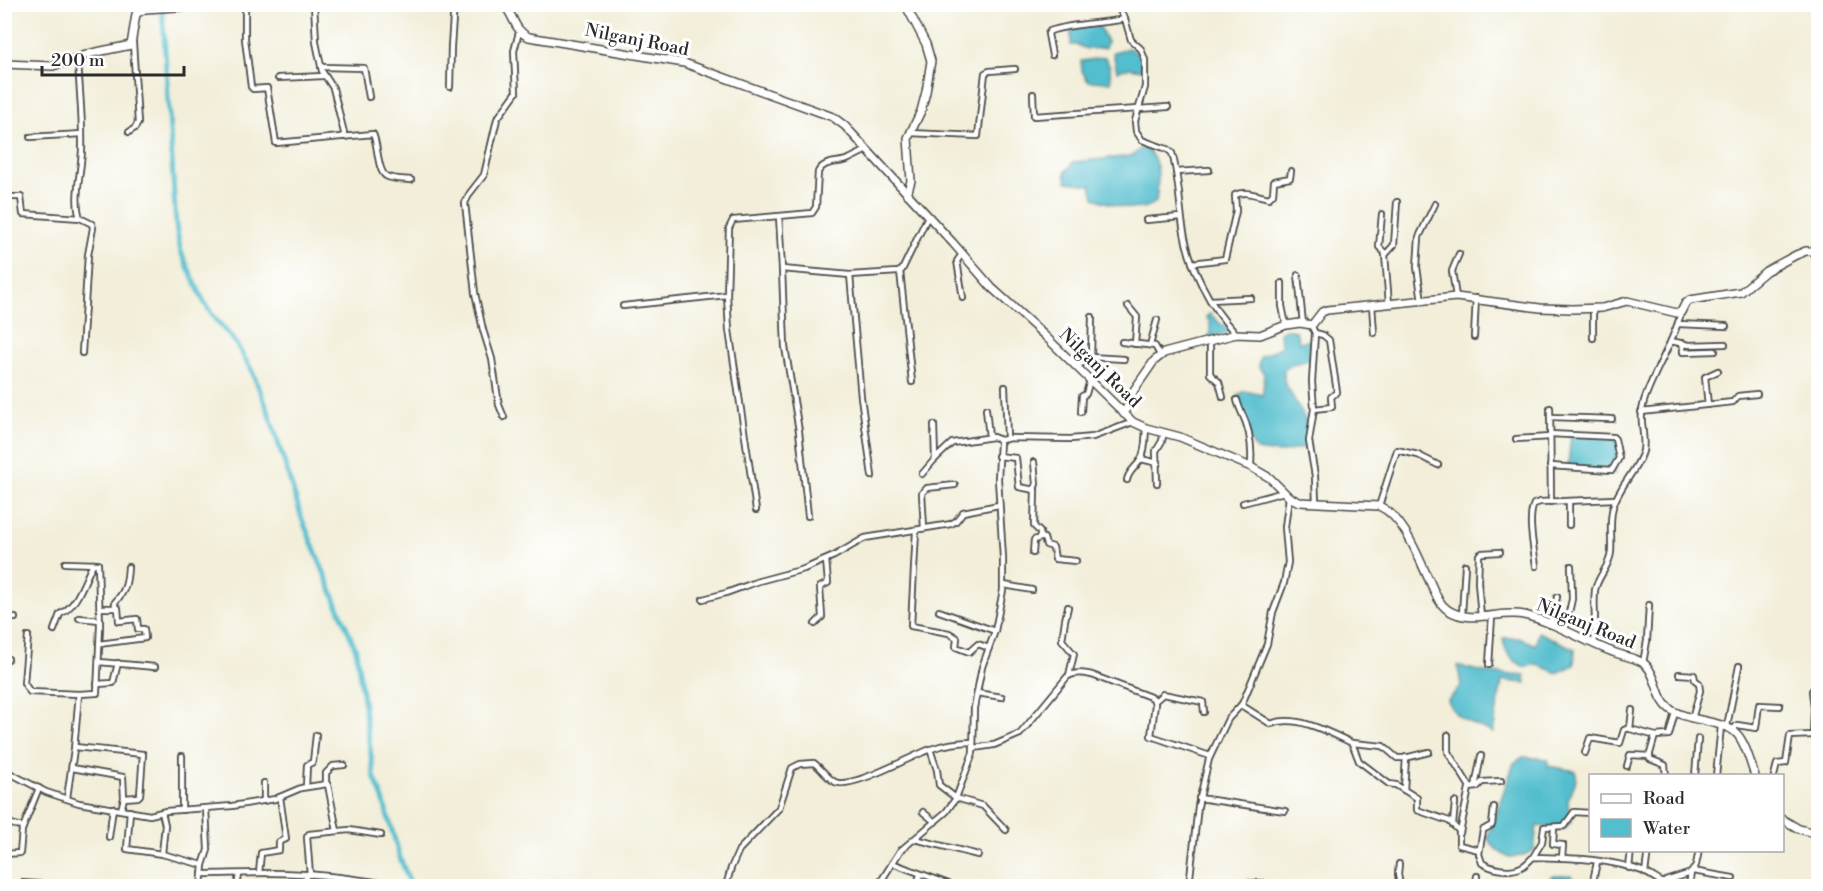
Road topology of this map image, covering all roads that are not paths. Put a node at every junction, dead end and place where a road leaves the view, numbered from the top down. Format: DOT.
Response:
graph roads {
  1 [pos="136,4"];
  2 [pos="225,4"];
  3 [pos="245,4"];
  4 [pos="314,4"];
  5 [pos="408,4"];
  6 [pos="424,4"];
  7 [pos="454,4"];
  8 [pos="905,4"];
  9 [pos="505,5"];
  10 [pos="1118,5"];
  11 [pos="136,14"];
  12 [pos="1125,19"];
  13 [pos="519,32"];
  14 [pos="132,43"];
  15 [pos="1052,55"];
  16 [pos="78,58"];
  17 [pos="4,64"];
  18 [pos="321,67"];
  19 [pos="1015,69"];
  20 [pos="324,76"];
  21 [pos="278,78"];
  22 [pos="450,87"];
  23 [pos="1033,94"];
  24 [pos="369,97"];
  25 [pos="1168,107"];
  26 [pos="1140,108"];
  27 [pos="129,132"];
  28 [pos="910,133"];
  29 [pos="82,134"];
  30 [pos="30,137"];
  31 [pos="345,137"];
  32 [pos="867,150"];
  33 [pos="1209,170"];
  34 [pos="1291,171"];
  35 [pos="1176,172"];
  36 [pos="411,180"];
  37 [pos="908,194"];
  38 [pos="4,197"];
  39 [pos="1398,202"];
  40 [pos="1434,204"];
  41 [pos="1382,214"];
  42 [pos="779,216"];
  43 [pos="928,216"];
  44 [pos="1181,217"];
  45 [pos="80,218"];
  46 [pos="1146,220"];
  47 [pos="1818,251"];
  48 [pos="1385,253"];
  49 [pos="962,254"];
  50 [pos="1459,254"];
  51 [pos="1192,263"];
  52 [pos="782,269"];
  53 [pos="900,271"];
  54 [pos="850,275"];
  55 [pos="1298,275"];
  56 [pos="1282,283"];
  57 [pos="727,295"];
  58 [pos="1456,297"];
  59 [pos="963,298"];
  60 [pos="1251,298"];
  61 [pos="1476,298"];
  62 [pos="1210,300"];
  63 [pos="1422,301"];
  64 [pos="1389,304"];
  65 [pos="1372,305"];
  66 [pos="623,306"];
  67 [pos="1128,306"];
  68 [pos="1593,308"];
  69 [pos="1681,313"];
  70 [pos="1092,316"];
  71 [pos="1157,320"];
  72 [pos="1307,324"];
  73 [pos="1678,324"];
  74 [pos="1286,325"];
  75 [pos="1726,326"];
  76 [pos="1315,333"];
  77 [pos="1374,333"];
  78 [pos="1236,334"];
  79 [pos="1474,337"];
  80 [pos="1593,338"];
  81 [pos="1671,341"];
  82 [pos="1122,342"];
  83 [pos="1210,342"];
  84 [pos="1683,343"];
  85 [pos="1135,344"];
  86 [pos="1725,344"];
  87 [pos="1150,345"];
  88 [pos="1715,351"];
  89 [pos="82,353"];
  90 [pos="1160,355"];
  91 [pos="1090,357"];
  92 [pos="1124,359"];
  93 [pos="1077,367"];
  94 [pos="1718,371"];
  95 [pos="1090,380"];
  96 [pos="912,382"];
  97 [pos="1005,387"];
  98 [pos="1757,394"];
  99 [pos="1223,397"];
  100 [pos="1237,400"];
  101 [pos="1708,405"];
  102 [pos="1550,408"];
  103 [pos="986,409"];
  104 [pos="1314,409"];
  105 [pos="1081,412"];
  106 [pos="1641,412"];
  107 [pos="1124,414"];
  108 [pos="504,417"];
  109 [pos="1550,417"];
  110 [pos="1612,419"];
  111 [pos="1133,422"];
  112 [pos="934,425"];
  113 [pos="1146,428"];
  114 [pos="1164,432"];
  115 [pos="1550,436"];
  116 [pos="989,437"];
  117 [pos="1004,439"];
  118 [pos="1516,440"];
  119 [pos="998,456"];
  120 [pos="935,459"];
  121 [pos="1141,459"];
  122 [pos="1034,462"];
  123 [pos="1158,463"];
  124 [pos="1437,465"];
  125 [pos="1550,466"];
  126 [pos="1251,467"];
  127 [pos="922,474"];
  128 [pos="872,476"];
  129 [pos="1127,480"];
  130 [pos="1157,483"];
  131 [pos="955,484"];
  132 [pos="1034,489"];
  133 [pos="1287,495"];
  134 [pos="1616,499"];
  135 [pos="1551,501"];
  136 [pos="1569,502"];
  137 [pos="1243,503"];
  138 [pos="1316,504"];
  139 [pos="999,506"];
  140 [pos="1379,506"];
  141 [pos="756,510"];
  142 [pos="808,516"];
  143 [pos="1569,525"];
  144 [pos="924,528"];
  145 [pos="916,531"];
  146 [pos="1040,538"];
  147 [pos="1500,552"];
  148 [pos="1033,553"];
  149 [pos="826,560"];
  150 [pos="1076,561"];
  151 [pos="65,563"];
  152 [pos="93,564"];
  153 [pos="1465,565"];
  154 [pos="1536,566"];
  155 [pos="1571,566"];
  156 [pos="128,567"];
  157 [pos="1004,585"];
  158 [pos="1032,590"];
  159 [pos="1557,597"];
  160 [pos="703,599"];
  161 [pos="1649,605"];
  162 [pos="1068,607"];
  163 [pos="100,608"];
  164 [pos="115,608"];
  165 [pos="939,611"];
  166 [pos="1462,615"];
  167 [pos="1492,616"];
  168 [pos="1481,617"];
  169 [pos="4,618"];
  170 [pos="15,618"];
  171 [pos="79,618"];
  172 [pos="100,620"];
  173 [pos="815,624"];
  174 [pos="1550,625"];
  175 [pos="54,630"];
  176 [pos="995,631"];
  177 [pos="1565,631"];
  178 [pos="28,636"];
  179 [pos="99,644"];
  180 [pos="1594,645"];
  181 [pos="989,648"];
  182 [pos="99,662"];
  183 [pos="118,663"];
  184 [pos="1643,663"];
  185 [pos="1489,664"];
  186 [pos="1739,666"];
  187 [pos="155,667"];
  188 [pos="1679,674"];
  189 [pos="1069,675"];
  190 [pos="1818,675"];
  191 [pos="97,684"];
  192 [pos="977,693"];
  193 [pos="79,694"];
  194 [pos="1002,697"];
  195 [pos="1155,701"];
  196 [pos="1241,705"];
  197 [pos="1780,706"];
  198 [pos="1632,710"];
  199 [pos="1204,712"];
  200 [pos="1675,712"];
  201 [pos="1692,719"];
  202 [pos="1727,727"];
  203 [pos="1629,728"];
  204 [pos="316,735"];
  205 [pos="1448,735"];
  206 [pos="1656,736"];
  207 [pos="1698,739"];
  208 [pos="972,742"];
  209 [pos="1352,743"];
  210 [pos="75,747"];
  211 [pos="974,748"];
  212 [pos="930,749"];
  213 [pos="1429,752"];
  214 [pos="1585,753"];
  215 [pos="183,756"];
  216 [pos="1210,756"];
  217 [pos="1481,756"];
  218 [pos="1650,756"];
  219 [pos="1406,758"];
  220 [pos="344,765"];
  221 [pos="1627,766"];
  222 [pos="72,768"];
  223 [pos="4,770"];
  224 [pos="1666,774"];
  225 [pos="1695,774"];
  226 [pos="1716,774"];
  227 [pos="1754,774"];
  228 [pos="1774,774"];
  229 [pos="1501,780"];
  230 [pos="264,783"];
  231 [pos="327,784"];
  232 [pos="306,787"];
  233 [pos="1473,787"];
  234 [pos="39,788"];
  235 [pos="1404,790"];
  236 [pos="280,797"];
  237 [pos="67,798"];
  238 [pos="124,798"];
  239 [pos="956,798"];
  240 [pos="1199,798"];
  241 [pos="264,800"];
  242 [pos="1455,802"];
  243 [pos="1494,807"];
  244 [pos="113,808"];
  245 [pos="206,808"];
  246 [pos="121,810"];
  247 [pos="182,810"];
  248 [pos="1285,811"];
  249 [pos="130,812"];
  250 [pos="162,812"];
  251 [pos="922,812"];
  252 [pos="1589,813"];
  253 [pos="1784,820"];
  254 [pos="4,822"];
  255 [pos="935,822"];
  256 [pos="1453,825"];
  257 [pos="23,827"];
  258 [pos="1554,827"];
  259 [pos="1006,830"];
  260 [pos="337,831"];
  261 [pos="1460,833"];
  262 [pos="1818,834"];
  263 [pos="381,835"];
  264 [pos="109,837"];
  265 [pos="915,839"];
  266 [pos="1479,850"];
  267 [pos="1631,852"];
  268 [pos="1648,852"];
  269 [pos="1698,852"];
  270 [pos="4,854"];
  271 [pos="162,854"];
  272 [pos="978,855"];
  273 [pos="1533,857"];
  274 [pos="1562,858"];
  275 [pos="1597,862"];
  276 [pos="892,863"];
  277 [pos="1399,864"];
  278 [pos="202,865"];
  279 [pos="1629,868"];
  280 [pos="1692,872"];
  281 [pos="260,873"];
  282 [pos="1645,873"];
  283 [pos="202,874"];
  284 [pos="239,874"];
  285 [pos="308,874"];
  286 [pos="920,874"];
  287 [pos="1477,876"];
  288 [pos="1733,878"];
  289 [pos="1263,883"];
  290 [pos="1214,885"];
  291 [pos="1661,885"];
  292 [pos="20,886"];
  293 [pos="69,886"];
  294 [pos="201,886"];
  295 [pos="237,886"];
  296 [pos="304,886"];
  297 [pos="390,886"];
  298 [pos="726,886"];
  299 [pos="878,886"];
  300 [pos="917,886"];
  301 [pos="954,886"];
  302 [pos="1189,886"];
  303 [pos="1400,886"];
  304 [pos="1475,886"];
  305 [pos="1592,886"];
  306 [pos="1689,886"];
  1 -- 11 [label="street"];
  2 -- 11 [label="street"];
  3 -- 31 [label="street"];
  4 -- 18 [label="street"];
  5 -- 6 [label="street"];
  7 -- 22 [label="street"];
  8 -- 28 [label="street"];
  9 -- 13 [label="street"];
  10 -- 12 [label="street"];
  11 -- 14 [label="street"];
  12 -- 15 [label="street"];
  12 -- 26 [label="street"];
  13 -- 32 [label="street, Nilganj Road"];
  13 -- 108 [label="street"];
  14 -- 16 [label="street"];
  14 -- 27 [label="street"];
  16 -- 17 [label="street"];
  16 -- 29 [label="street"];
  18 -- 20 [label="street"];
  18 -- 24 [label="street"];
  19 -- 28 [label="street"];
  20 -- 21 [label="street"];
  20 -- 31 [label="street"];
  23 -- 26 [label="street"];
  25 -- 26 [label="street"];
  26 -- 35 [label="street"];
  28 -- 37 [label="street"];
  29 -- 30 [label="street"];
  29 -- 45 [label="street"];
  31 -- 36 [label="street"];
  32 -- 37 [label="street, Nilganj Road"];
  32 -- 42 [label="street"];
  33 -- 35 [label="street"];
  34 -- 51 [label="street"];
  35 -- 44 [label="street"];
  37 -- 43 [label="street, Nilganj Road"];
  38 -- 45 [label="street"];
  39 -- 48 [label="street"];
  40 -- 63 [label="street"];
  41 -- 48 [label="street"];
  42 -- 52 [label="street"];
  42 -- 57 [label="street"];
  43 -- 49 [label="street, Nilganj Road"];
  43 -- 53 [label="street"];
  44 -- 46 [label="street"];
  44 -- 51 [label="street"];
  45 -- 89 [label="street"];
  47 -- 69 [label="street"];
  48 -- 64 [label="street"];
  49 -- 59 [label="street"];
  49 -- 93 [label="street, Nilganj Road"];
  50 -- 58 [label="street"];
  51 -- 62 [label="street"];
  52 -- 54 [label="street"];
  52 -- 142 [label="street"];
  53 -- 54 [label="street"];
  53 -- 96 [label="street"];
  54 -- 128 [label="street"];
  55 -- 72 [label="street"];
  56 -- 74 [label="street"];
  57 -- 66 [label="street"];
  57 -- 141 [label="street"];
  58 -- 61 [label="street"];
  58 -- 63 [label="street"];
  60 -- 62 [label="street"];
  61 -- 68 [label="street"];
  61 -- 79 [label="street"];
  62 -- 78 [label="street"];
  63 -- 64 [label="street"];
  64 -- 65 [label="street"];
  65 -- 72 [label="street"];
  65 -- 77 [label="street"];
  67 -- 85 [label="street"];
  68 -- 69 [label="street"];
  68 -- 80 [label="street"];
  69 -- 73 [label="street"];
  70 -- 91 [label="street"];
  71 -- 87 [label="street"];
  72 -- 74 [label="street"];
  72 -- 76 [label="street"];
  73 -- 75 [label="street"];
  73 -- 81 [label="street"];
  74 -- 78 [label="street"];
  76 -- 104 [label="street"];
  76 -- 104 [label="street"];
  78 -- 83 [label="street"];
  81 -- 84 [label="street"];
  81 -- 106 [label="street"];
  82 -- 85 [label="street"];
  83 -- 90 [label="street"];
  83 -- 99 [label="street"];
  84 -- 86 [label="street"];
  84 -- 88 [label="street"];
  85 -- 87 [label="street"];
  87 -- 90 [label="street"];
  90 -- 107 [label="street"];
  91 -- 92 [label="street"];
  91 -- 93 [label="street"];
  93 -- 95 [label="street, Nilganj Road"];
  94 -- 101 [label="street"];
  95 -- 105 [label="street"];
  95 -- 107 [label="street, Nilganj Road"];
  97 -- 117 [label="street"];
  98 -- 101 [label="street"];
  100 -- 126 [label="street"];
  101 -- 106 [label="street"];
  102 -- 109 [label="street"];
  103 -- 116 [label="street"];
  104 -- 138 [label="street"];
  106 -- 134 [label="street"];
  107 -- 111 [label="street, Nilganj Road"];
  109 -- 110 [label="street"];
  109 -- 115 [label="street"];
  111 -- 113 [label="street, Nilganj Road"];
  111 -- 117 [label="street"];
  112 -- 120 [label="street"];
  113 -- 114 [label="street, Nilganj Road"];
  113 -- 121 [label="street"];
  114 -- 123 [label="street"];
  114 -- 126 [label="street, Nilganj Road"];
  115 -- 118 [label="street"];
  115 -- 125 [label="street"];
  115 -- 125 [label="street"];
  116 -- 117 [label="street"];
  116 -- 120 [label="street"];
  117 -- 119 [label="street"];
  119 -- 132 [label="street"];
  119 -- 139 [label="street"];
  120 -- 127 [label="street"];
  121 -- 123 [label="street"];
  121 -- 129 [label="street"];
  122 -- 132 [label="street"];
  123 -- 130 [label="street"];
  124 -- 140 [label="street"];
  125 -- 135 [label="street"];
  126 -- 133 [label="street, Nilganj Road"];
  131 -- 144 [label="street"];
  132 -- 146 [label="street"];
  133 -- 137 [label="street"];
  133 -- 138 [label="street, Nilganj Road"];
  133 -- 196 [label="street"];
  134 -- 136 [label="street"];
  134 -- 180 [label="street"];
  135 -- 136 [label="street"];
  135 -- 154 [label="street"];
  136 -- 143 [label="street"];
  138 -- 140 [label="street, Nilganj Road"];
  139 -- 144 [label="street"];
  139 -- 157 [label="street"];
  140 -- 166 [label="street, Nilganj Road"];
  144 -- 145 [label="street"];
  145 -- 149 [label="street"];
  145 -- 181 [label="street"];
  146 -- 148 [label="street"];
  146 -- 150 [label="street"];
  147 -- 168 [label="street"];
  149 -- 160 [label="street"];
  149 -- 173 [label="street"];
  151 -- 152 [label="street"];
  152 -- 163 [label="street"];
  152 -- 175 [label="street"];
  153 -- 166 [label="street"];
  155 -- 177 [label="street"];
  156 -- 164 [label="street"];
  157 -- 158 [label="street"];
  157 -- 176 [label="street"];
  159 -- 174 [label="street"];
  161 -- 184 [label="street"];
  162 -- 189 [label="street"];
  163 -- 164 [label="street"];
  163 -- 172 [label="street"];
  164 -- 179 [label="street"];
  165 -- 176 [label="street"];
  166 -- 168 [label="street, Nilganj Road"];
  167 -- 168 [label="street, Nilganj Road"];
  167 -- 174 [label="street, Nilganj Road"];
  167 -- 185 [label="street"];
  169 -- 170 [label="street"];
  171 -- 172 [label="street"];
  172 -- 179 [label="street"];
  174 -- 177 [label="street, Nilganj Road"];
  176 -- 181 [label="street"];
  177 -- 180 [label="street, Nilganj Road"];
  178 -- 193 [label="street"];
  179 -- 182 [label="street"];
  180 -- 184 [label="street, Nilganj Road"];
  181 -- 192 [label="street"];
  182 -- 183 [label="street"];
  182 -- 191 [label="street"];
  183 -- 187 [label="street"];
  183 -- 191 [label="street"];
  184 -- 200 [label="street, Nilganj Road"];
  186 -- 202 [label="street"];
  188 -- 201 [label="street"];
  189 -- 195 [label="street"];
  189 -- 211 [label="street"];
  190 -- 228 [label="street"];
  191 -- 193 [label="street"];
  192 -- 194 [label="street"];
  192 -- 208 [label="street"];
  193 -- 210 [label="street"];
  195 -- 199 [label="street"];
  195 -- 216 [label="street"];
  196 -- 209 [label="street"];
  196 -- 216 [label="street"];
  197 -- 202 [label="street"];
  198 -- 203 [label="street"];
  200 -- 201 [label="street"];
  200 -- 206 [label="street"];
  201 -- 202 [label="street"];
  202 -- 226 [label="street"];
  202 -- 227 [label="street"];
  203 -- 206 [label="street"];
  203 -- 214 [label="street"];
  204 -- 232 [label="street"];
  205 -- 233 [label="street"];
  206 -- 218 [label="street"];
  207 -- 225 [label="street"];
  208 -- 211 [label="street"];
  208 -- 212 [label="street"];
  209 -- 219 [label="street"];
  209 -- 235 [label="street"];
  210 -- 222 [label="street"];
  210 -- 238 [label="street"];
  211 -- 239 [label="street"];
  212 -- 239 [label="street"];
  212 -- 298 [label="street"];
  213 -- 219 [label="street"];
  215 -- 247 [label="street"];
  216 -- 240 [label="street"];
  217 -- 233 [label="street"];
  218 -- 221 [label="street"];
  218 -- 224 [label="street"];
  219 -- 235 [label="street"];
  220 -- 231 [label="street"];
  222 -- 237 [label="street"];
  222 -- 238 [label="street"];
  223 -- 234 [label="street"];
  229 -- 233 [label="street"];
  230 -- 241 [label="street"];
  231 -- 232 [label="street"];
  231 -- 260 [label="street"];
  232 -- 236 [label="street"];
  233 -- 261 [label="street"];
  234 -- 237 [label="street"];
  234 -- 257 [label="street"];
  235 -- 256 [label="street"];
  236 -- 241 [label="street"];
  236 -- 281 [label="street"];
  237 -- 244 [label="street"];
  238 -- 246 [label="street"];
  239 -- 255 [label="street"];
  239 -- 259 [label="street"];
  240 -- 248 [label="street"];
  240 -- 302 [label="street"];
  241 -- 245 [label="street"];
  242 -- 256 [label="street"];
  243 -- 266 [label="street"];
  244 -- 246 [label="street"];
  244 -- 264 [label="street"];
  245 -- 247 [label="street"];
  245 -- 278 [label="street"];
  246 -- 249 [label="street"];
  247 -- 250 [label="street"];
  249 -- 250 [label="street"];
  249 -- 271 [label="street"];
  250 -- 271 [label="street"];
  251 -- 255 [label="street"];
  252 -- 258 [label="street"];
  253 -- 262 [label="street"];
  254 -- 257 [label="street"];
  255 -- 265 [label="street"];
  256 -- 261 [label="street"];
  257 -- 270 [label="street"];
  258 -- 273 [label="street"];
  258 -- 274 [label="street"];
  260 -- 263 [label="street"];
  260 -- 285 [label="street"];
  261 -- 266 [label="street"];
  265 -- 272 [label="street"];
  265 -- 276 [label="street"];
  266 -- 273 [label="street"];
  267 -- 279 [label="street"];
  268 -- 282 [label="street"];
  269 -- 280 [label="street"];
  271 -- 278 [label="street"];
  273 -- 274 [label="street"];
  274 -- 275 [label="street"];
  275 -- 279 [label="street"];
  275 -- 305 [label="street"];
  276 -- 286 [label="street"];
  276 -- 299 [label="street"];
  277 -- 303 [label="street"];
  278 -- 283 [label="street"];
  279 -- 282 [label="street"];
  280 -- 288 [label="street"];
  280 -- 291 [label="street"];
  280 -- 306 [label="street"];
  281 -- 284 [label="street"];
  281 -- 285 [label="street"];
  282 -- 291 [label="street"];
  283 -- 284 [label="street"];
  283 -- 294 [label="street"];
  284 -- 295 [label="street"];
  285 -- 296 [label="street"];
  285 -- 297 [label="street"];
  286 -- 300 [label="street"];
  286 -- 301 [label="street"];
  287 -- 304 [label="street"];
  289 -- 290 [label="street"];
  290 -- 302 [label="street"];
  292 -- 293 [label="street"];
}
